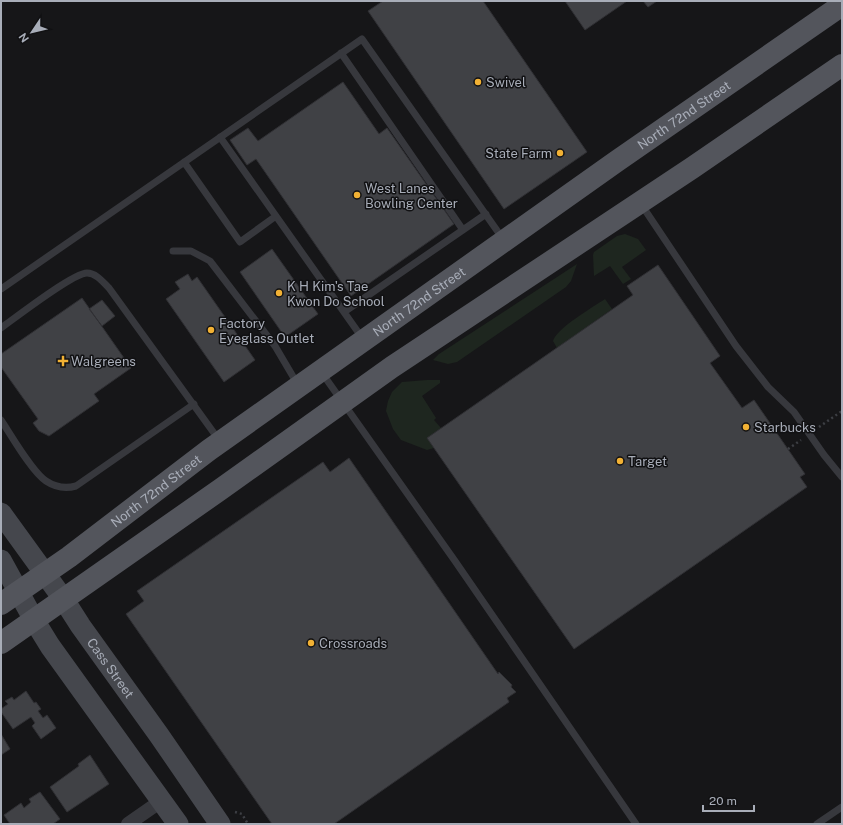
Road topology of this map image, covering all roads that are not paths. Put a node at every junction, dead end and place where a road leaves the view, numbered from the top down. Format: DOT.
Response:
graph roads {
  1 [pos="842,5"];
  2 [pos="341,53"];
  3 [pos="842,65"];
  4 [pos="220,137"];
  5 [pos="184,162"];
  6 [pos="639,202"];
  7 [pos="486,214"];
  8 [pos="276,216"];
  9 [pos="464,230"];
  10 [pos="505,240"];
  11 [pos="173,251"];
  12 [pos="1,289"];
  13 [pos="344,312"];
  14 [pos="1,328"];
  15 [pos="364,341"];
  16 [pos="321,371"];
  17 [pos="300,387"];
  18 [pos="343,402"];
  19 [pos="194,404"];
  20 [pos="1,420"];
  21 [pos="221,442"];
  22 [pos="842,477"];
  23 [pos="1,513"];
  24 [pos="1,560"];
  25 [pos="46,574"];
  26 [pos="10,598"];
  27 [pos="64,600"];
  28 [pos="34,620"];
  29 [pos="1,643"];
  30 [pos="161,800"];
  31 [pos="842,807"];
  32 [pos="128,824"];
  33 [pos="178,824"];
  34 [pos="220,824"];
  35 [pos="636,824"];
  36 [pos="818,824"];
  1 -- 10 [label="main road, North 72nd Street"];
  2 -- 4 [label="lane"];
  2 -- 7 [label="lane"];
  2 -- 9 [label="lane"];
  3 -- 6 [label="main road"];
  4 -- 5 [label="lane"];
  4 -- 8 [label="lane"];
  5 -- 8 [label="lane"];
  5 -- 12 [label="lane"];
  6 -- 18 [label="main road"];
  6 -- 22 [label="lane"];
  7 -- 9 [label="lane"];
  7 -- 10 [label="lane"];
  8 -- 13 [label="lane"];
  9 -- 13 [label="lane"];
  10 -- 15 [label="main road, North 72nd Street"];
  11 -- 17 [label="lane"];
  13 -- 15 [label="lane"];
  14 -- 19 [label="lane"];
  15 -- 16 [label="main road, North 72nd Street"];
  16 -- 17 [label="main road, North 72nd Street"];
  16 -- 18 [label="lane"];
  17 -- 21 [label="main road, North 72nd Street"];
  18 -- 27 [label="main road"];
  18 -- 35 [label="lane"];
  19 -- 20 [label="lane"];
  19 -- 21 [label="lane"];
  21 -- 25 [label="main road, North 72nd Street"];
  23 -- 25 [label="main road, Cass Street"];
  24 -- 26 [label="main road"];
  25 -- 26 [label="main road, North 72nd Street"];
  25 -- 27 [label="main road, Cass Street"];
  26 -- 28 [label="main road"];
  27 -- 28 [label="main road"];
  27 -- 34 [label="main road, Cass Street"];
  28 -- 29 [label="main road"];
  28 -- 30 [label="main road"];
  30 -- 32 [label="street"];
  30 -- 33 [label="main road"];
  31 -- 36 [label="lane"];
}
